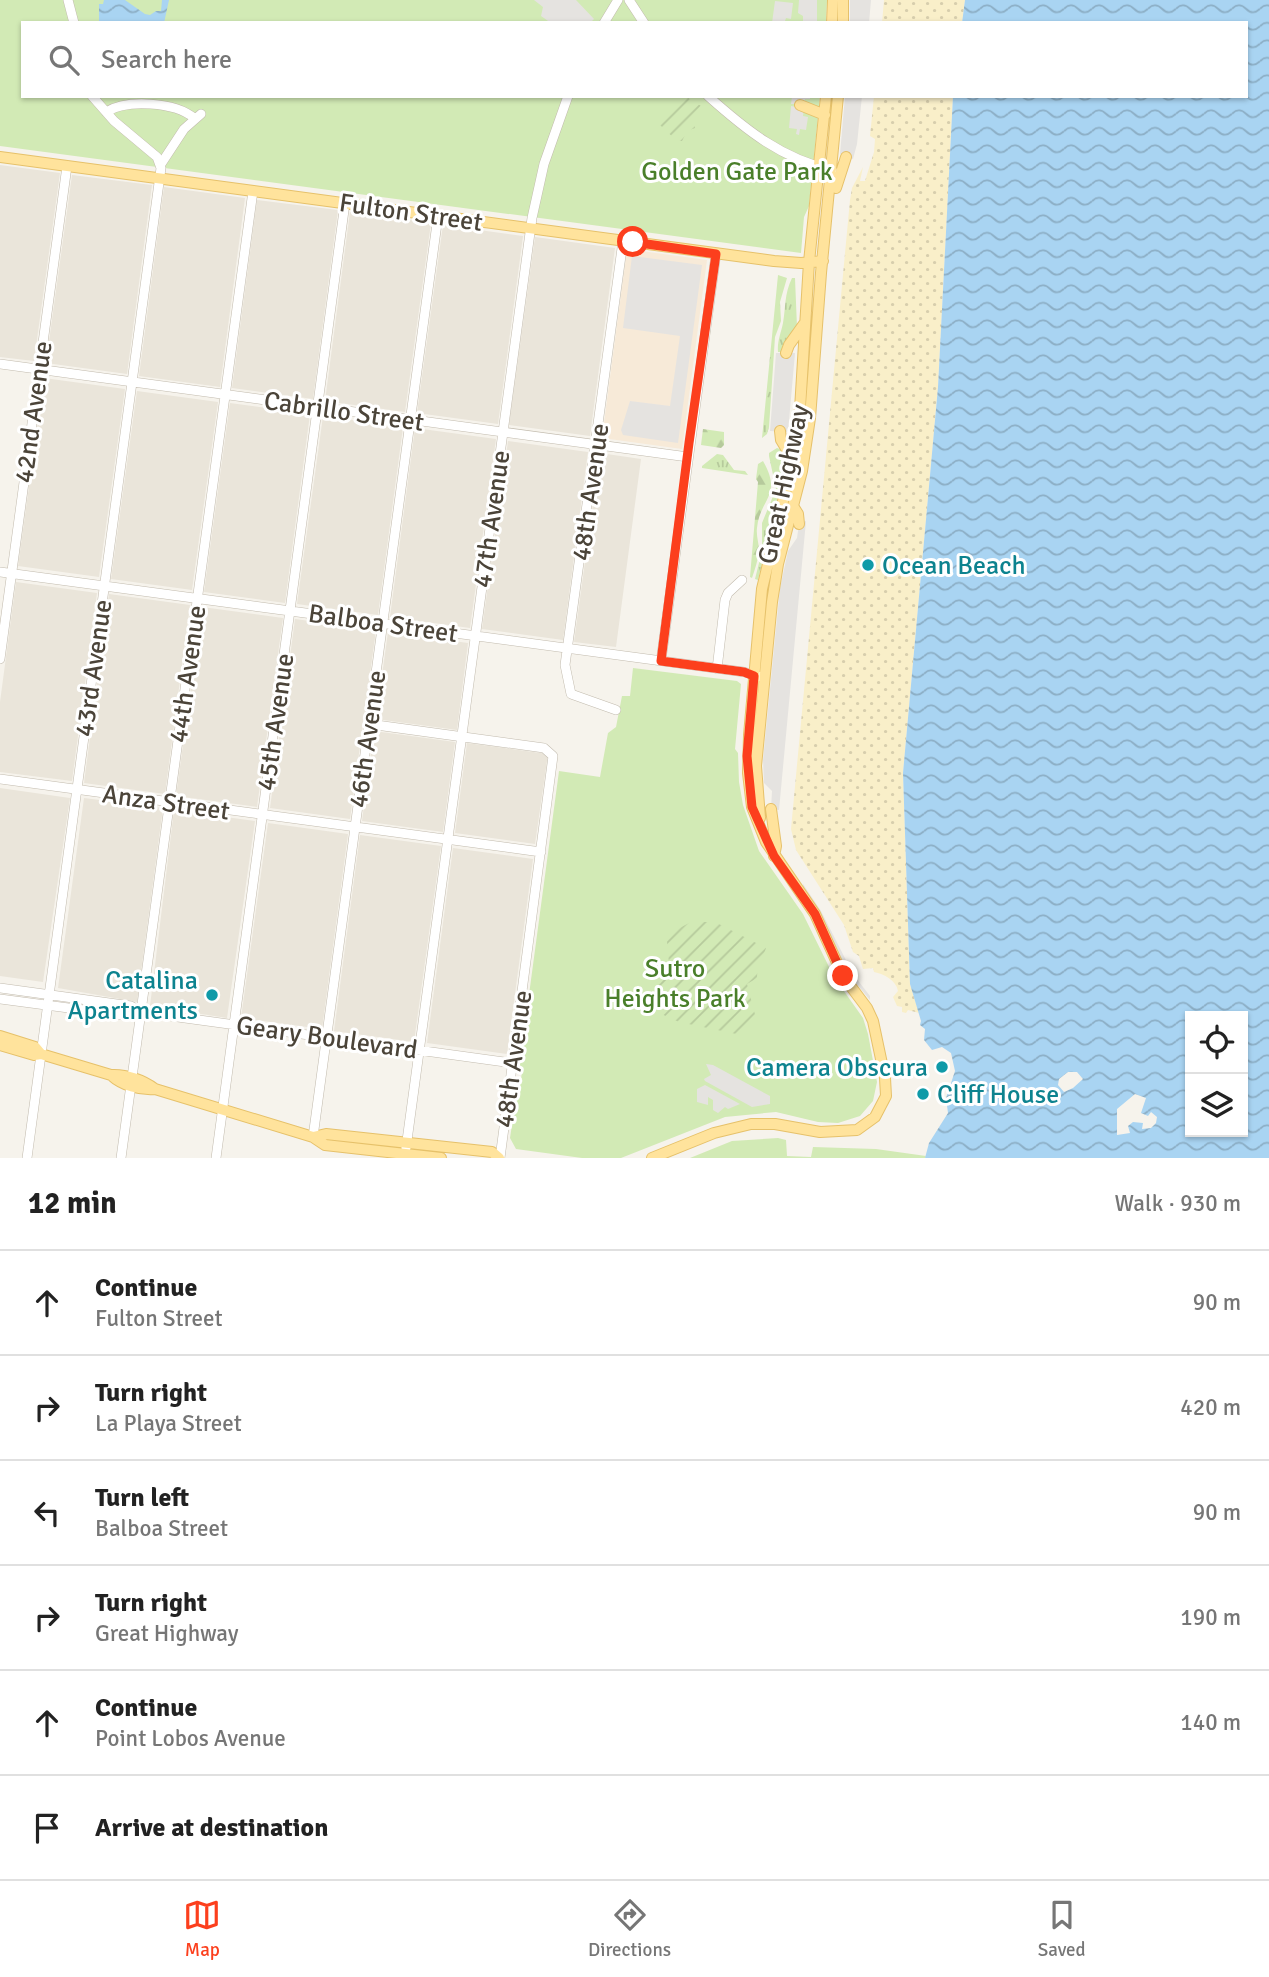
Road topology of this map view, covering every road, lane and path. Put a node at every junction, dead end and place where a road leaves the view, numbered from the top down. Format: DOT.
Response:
graph roads {
  1 [pos="68,0"];
  2 [pos="618,0"];
  3 [pos="629,0"];
  4 [pos="833,0"];
  5 [pos="843,0"];
  6 [pos="73,21"];
  7 [pos="605,21"];
  8 [pos="643,21"];
  9 [pos="832,21"];
  10 [pos="843,21"];
  11 [pos="94,98"];
  12 [pos="567,98"];
  13 [pos="710,98"];
  14 [pos="834,98"];
  15 [pos="834,98"];
  16 [pos="800,105"];
  17 [pos="106,112"];
  18 [pos="825,115"];
  19 [pos="0,157"];
  20 [pos="846,157"];
  21 [pos="161,164"];
  22 [pos="67,166"];
  23 [pos="820,167"];
  24 [pos="832,170"];
  25 [pos="159,178"];
  26 [pos="253,191"];
  27 [pos="345,203"];
  28 [pos="438,216"];
  29 [pos="828,218"];
  30 [pos="530,228"];
  31 [pos="623,241"];
  32 [pos="716,254"];
  33 [pos="823,261"];
  34 [pos="809,262"];
  35 [pos="806,321"];
  36 [pos="786,353"];
  37 [pos="0,364"];
  38 [pos="39,370"];
  39 [pos="132,382"];
  40 [pos="225,395"];
  41 [pos="318,407"];
  42 [pos="410,420"];
  43 [pos="503,432"];
  44 [pos="780,432"];
  45 [pos="596,445"];
  46 [pos="688,457"];
  47 [pos="793,460"];
  48 [pos="793,506"];
  49 [pos="799,524"];
  50 [pos="0,572"];
  51 [pos="12,573"];
  52 [pos="743,580"];
  53 [pos="104,586"];
  54 [pos="197,598"];
  55 [pos="290,611"];
  56 [pos="383,624"];
  57 [pos="475,636"];
  58 [pos="568,649"];
  59 [pos="0,659"];
  60 [pos="661,661"];
  61 [pos="717,669"];
  62 [pos="759,677"];
  63 [pos="616,710"];
  64 [pos="369,724"];
  65 [pos="462,737"];
  66 [pos="0,779"];
  67 [pos="77,790"];
  68 [pos="170,802"];
  69 [pos="771,809"];
  70 [pos="262,815"];
  71 [pos="355,827"];
  72 [pos="448,840"];
  73 [pos="541,852"];
  74 [pos="774,856"];
  75 [pos="0,988"];
  76 [pos="49,994"];
  77 [pos="0,999"];
  78 [pos="48,1005"];
  79 [pos="141,1012"];
  80 [pos="234,1024"];
  81 [pos="0,1036"];
  82 [pos="327,1037"];
  83 [pos="0,1045"];
  84 [pos="420,1050"];
  85 [pos="41,1054"];
  86 [pos="512,1063"];
  87 [pos="132,1082"];
  88 [pos="222,1110"];
  89 [pos="313,1137"];
  90 [pos="359,1148"];
  91 [pos="406,1149"];
  92 [pos="27,1158"];
  93 [pos="121,1158"];
  94 [pos="216,1158"];
  95 [pos="442,1158"];
  96 [pos="500,1158"];
  97 [pos="652,1158"];
  1 -- 6 [label="street"];
  2 -- 7 [label="street"];
  3 -- 8 [label="street"];
  4 -- 9 [label="main road"];
  5 -- 10 [label="main road"];
  11 -- 17 [label="street"];
  12 -- 30 [label="street, 47th Avenue"];
  13 -- 23 [label="street"];
  14 -- 18 [label="main road"];
  15 -- 24 [label="main road, Great Highway"];
  16 -- 18 [label="main road"];
  17 -- 21 [label="street"];
  17 -- 21 [label="street"];
  18 -- 23 [label="main road, Great Highway"];
  19 -- 22 [label="main road, Fulton Street"];
  20 -- 29 [label="main road"];
  21 -- 25 [label="street, 43rd Avenue"];
  22 -- 25 [label="main road, Fulton Street"];
  22 -- 38 [label="street, 42nd Avenue"];
  23 -- 24 [label="street"];
  23 -- 34 [label="main road, Great Highway"];
  24 -- 29 [label="main road, Great Highway"];
  25 -- 26 [label="main road, Fulton Street"];
  25 -- 39 [label="street, 43rd Avenue"];
  26 -- 27 [label="main road, Fulton Street"];
  26 -- 40 [label="street, 44th Avenue"];
  27 -- 28 [label="main road, Fulton Street"];
  27 -- 41 [label="street, 45th Avenue"];
  28 -- 30 [label="main road, Fulton Street"];
  28 -- 42 [label="street, 46th Avenue"];
  29 -- 33 [label="main road, Great Highway"];
  30 -- 31 [label="main road, Fulton Street"];
  30 -- 43 [label="street, 47th Avenue"];
  31 -- 32 [label="main road, Fulton Street"];
  31 -- 45 [label="street, 48th Avenue"];
  32 -- 34 [label="main road, Fulton Street"];
  32 -- 46 [label="street"];
  33 -- 34 [label="main road, Fulton Street"];
  33 -- 48 [label="main road, Great Highway"];
  34 -- 35 [label="main road, Great Highway"];
  35 -- 36 [label="main road"];
  35 -- 47 [label="main road, Great Highway"];
  37 -- 38 [label="street, Cabrillo Street"];
  38 -- 39 [label="street, Cabrillo Street"];
  38 -- 51 [label="street, 42nd Avenue"];
  39 -- 40 [label="street, Cabrillo Street"];
  39 -- 53 [label="street, 43rd Avenue"];
  40 -- 41 [label="street, Cabrillo Street"];
  40 -- 54 [label="street, 44th Avenue"];
  41 -- 42 [label="street, Cabrillo Street"];
  41 -- 55 [label="street, 45th Avenue"];
  42 -- 43 [label="street, Cabrillo Street"];
  42 -- 56 [label="street, 46th Avenue"];
  43 -- 45 [label="street, Cabrillo Street"];
  43 -- 57 [label="street, 47th Avenue"];
  44 -- 47 [label="main road"];
  45 -- 46 [label="street, Cabrillo Street"];
  45 -- 58 [label="street, 48th Avenue"];
  46 -- 60 [label="street"];
  47 -- 62 [label="main road, Great Highway"];
  48 -- 49 [label="main road"];
  48 -- 62 [label="main road, Great Highway"];
  50 -- 51 [label="street, Balboa Street"];
  51 -- 53 [label="street, Balboa Street"];
  51 -- 59 [label="street, 42nd Avenue"];
  52 -- 61 [label="street"];
  53 -- 54 [label="street, Balboa Street"];
  53 -- 67 [label="street, 43rd Avenue"];
  54 -- 55 [label="street, Balboa Street"];
  54 -- 68 [label="street, 44th Avenue"];
  55 -- 56 [label="street, Balboa Street"];
  55 -- 70 [label="street, 45th Avenue"];
  56 -- 57 [label="street, Balboa Street"];
  56 -- 64 [label="street, 46th Avenue"];
  57 -- 58 [label="street, Balboa Street"];
  57 -- 65 [label="street, 47th Avenue"];
  58 -- 60 [label="street, Balboa Street"];
  58 -- 63 [label="street, 48th Avenue"];
  60 -- 61 [label="street, Balboa Street"];
  61 -- 62 [label="street, Balboa Street"];
  62 -- 74 [label="main road, Great Highway"];
  64 -- 65 [label="street"];
  64 -- 71 [label="street, 46th Avenue"];
  65 -- 72 [label="street, 47th Avenue"];
  65 -- 73 [label="street, 48th Avenue"];
  66 -- 67 [label="street, Anza Street"];
  67 -- 68 [label="street, Anza Street"];
  67 -- 76 [label="street, 43rd Avenue"];
  68 -- 70 [label="street, Anza Street"];
  68 -- 79 [label="street, 44th Avenue"];
  69 -- 74 [label="main road"];
  70 -- 71 [label="street, Anza Street"];
  70 -- 80 [label="street, 45th Avenue"];
  71 -- 72 [label="street, Anza Street"];
  71 -- 82 [label="street, 46th Avenue"];
  72 -- 73 [label="street, Anza Street"];
  72 -- 84 [label="street, 47th Avenue"];
  73 -- 86 [label="street, 48th Avenue"];
  74 -- 97 [label="main road, Great Highway"];
  75 -- 76 [label="street, Geary Boulevard"];
  76 -- 78 [label="street, 43rd Avenue"];
  76 -- 79 [label="street, Geary Boulevard"];
  77 -- 78 [label="street, Geary Boulevard"];
  78 -- 79 [label="street, Geary Boulevard"];
  78 -- 85 [label="street, 43rd Avenue"];
  79 -- 80 [label="street, Geary Boulevard"];
  79 -- 87 [label="street, 44th Avenue"];
  80 -- 82 [label="street, Geary Boulevard"];
  80 -- 88 [label="street, 45th Avenue"];
  81 -- 85 [label="main road"];
  82 -- 84 [label="street, Geary Boulevard"];
  82 -- 89 [label="street, 46th Avenue"];
  83 -- 85 [label="main road"];
  84 -- 86 [label="street, Geary Boulevard"];
  84 -- 91 [label="street, 47th Avenue"];
  85 -- 87 [label="main road"];
  85 -- 92 [label="street, 43rd Avenue"];
  86 -- 96 [label="street, 48th Avenue"];
  87 -- 88 [label="main road"];
  87 -- 93 [label="street, 44th Avenue"];
  88 -- 89 [label="main road"];
  88 -- 94 [label="street, 45th Avenue"];
  89 -- 90 [label="main road"];
  90 -- 91 [label="main road"];
  91 -- 95 [label="main road"];
  91 -- 96 [label="main road"];
}
